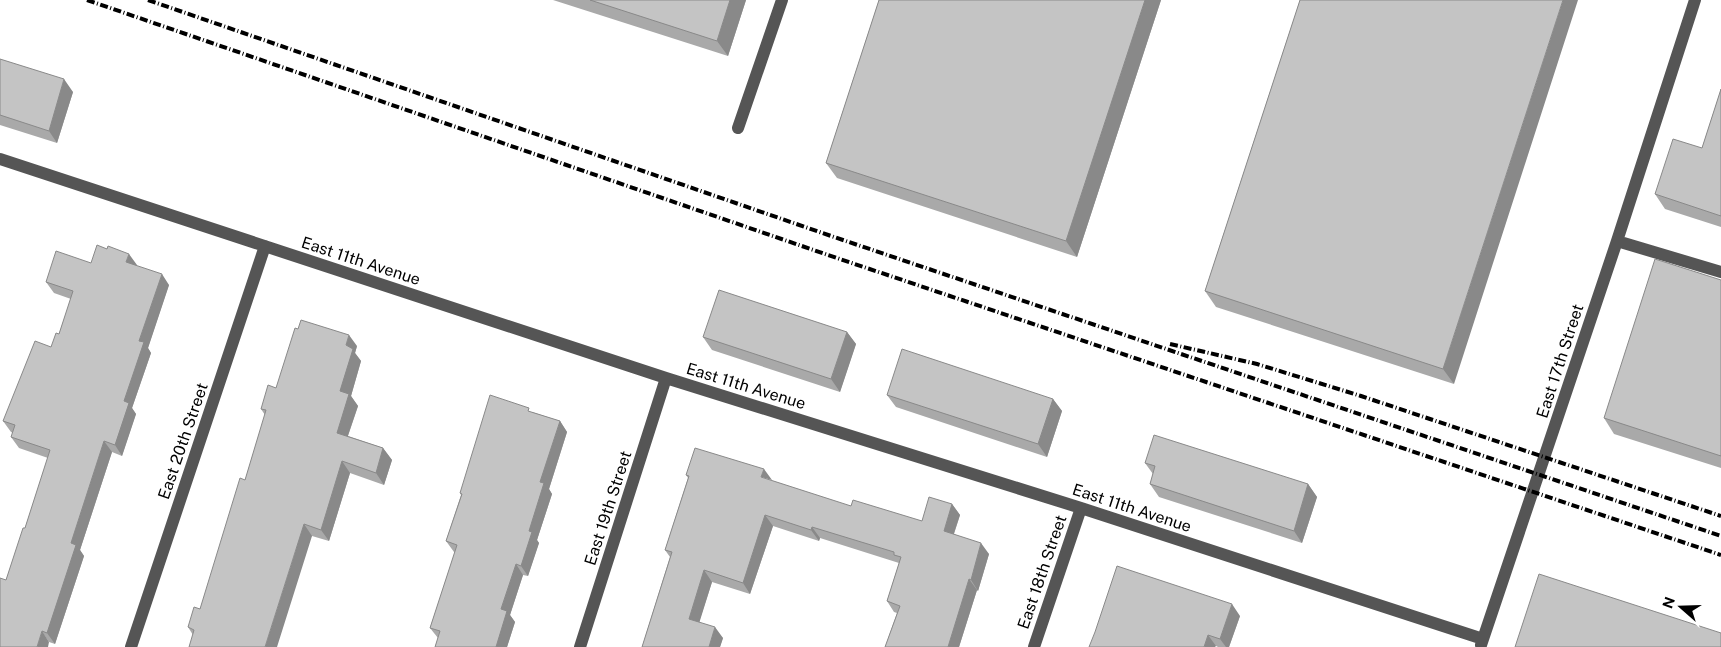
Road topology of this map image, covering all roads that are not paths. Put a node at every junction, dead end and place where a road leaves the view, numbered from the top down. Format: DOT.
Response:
graph roads {
  1 [pos="782,0"];
  2 [pos="1695,0"];
  3 [pos="738,128"];
  4 [pos="0,159"];
  5 [pos="1617,241"];
  6 [pos="265,246"];
  7 [pos="1721,272"];
  8 [pos="666,378"];
  9 [pos="1081,508"];
  10 [pos="1482,643"];
  11 [pos="131,647"];
  12 [pos="580,647"];
  13 [pos="1034,647"];
  1 -- 3 [label="street"];
  2 -- 5 [label="street, East 17th Street"];
  4 -- 6 [label="street, East 11th Avenue"];
  5 -- 7 [label="street"];
  5 -- 10 [label="street, East 17th Street"];
  6 -- 8 [label="street, East 11th Avenue"];
  6 -- 11 [label="street, East 20th Street"];
  8 -- 9 [label="street, East 11th Avenue"];
  8 -- 12 [label="street, East 19th Street"];
  9 -- 10 [label="street, East 11th Avenue"];
  9 -- 13 [label="street, East 18th Street"];
}
